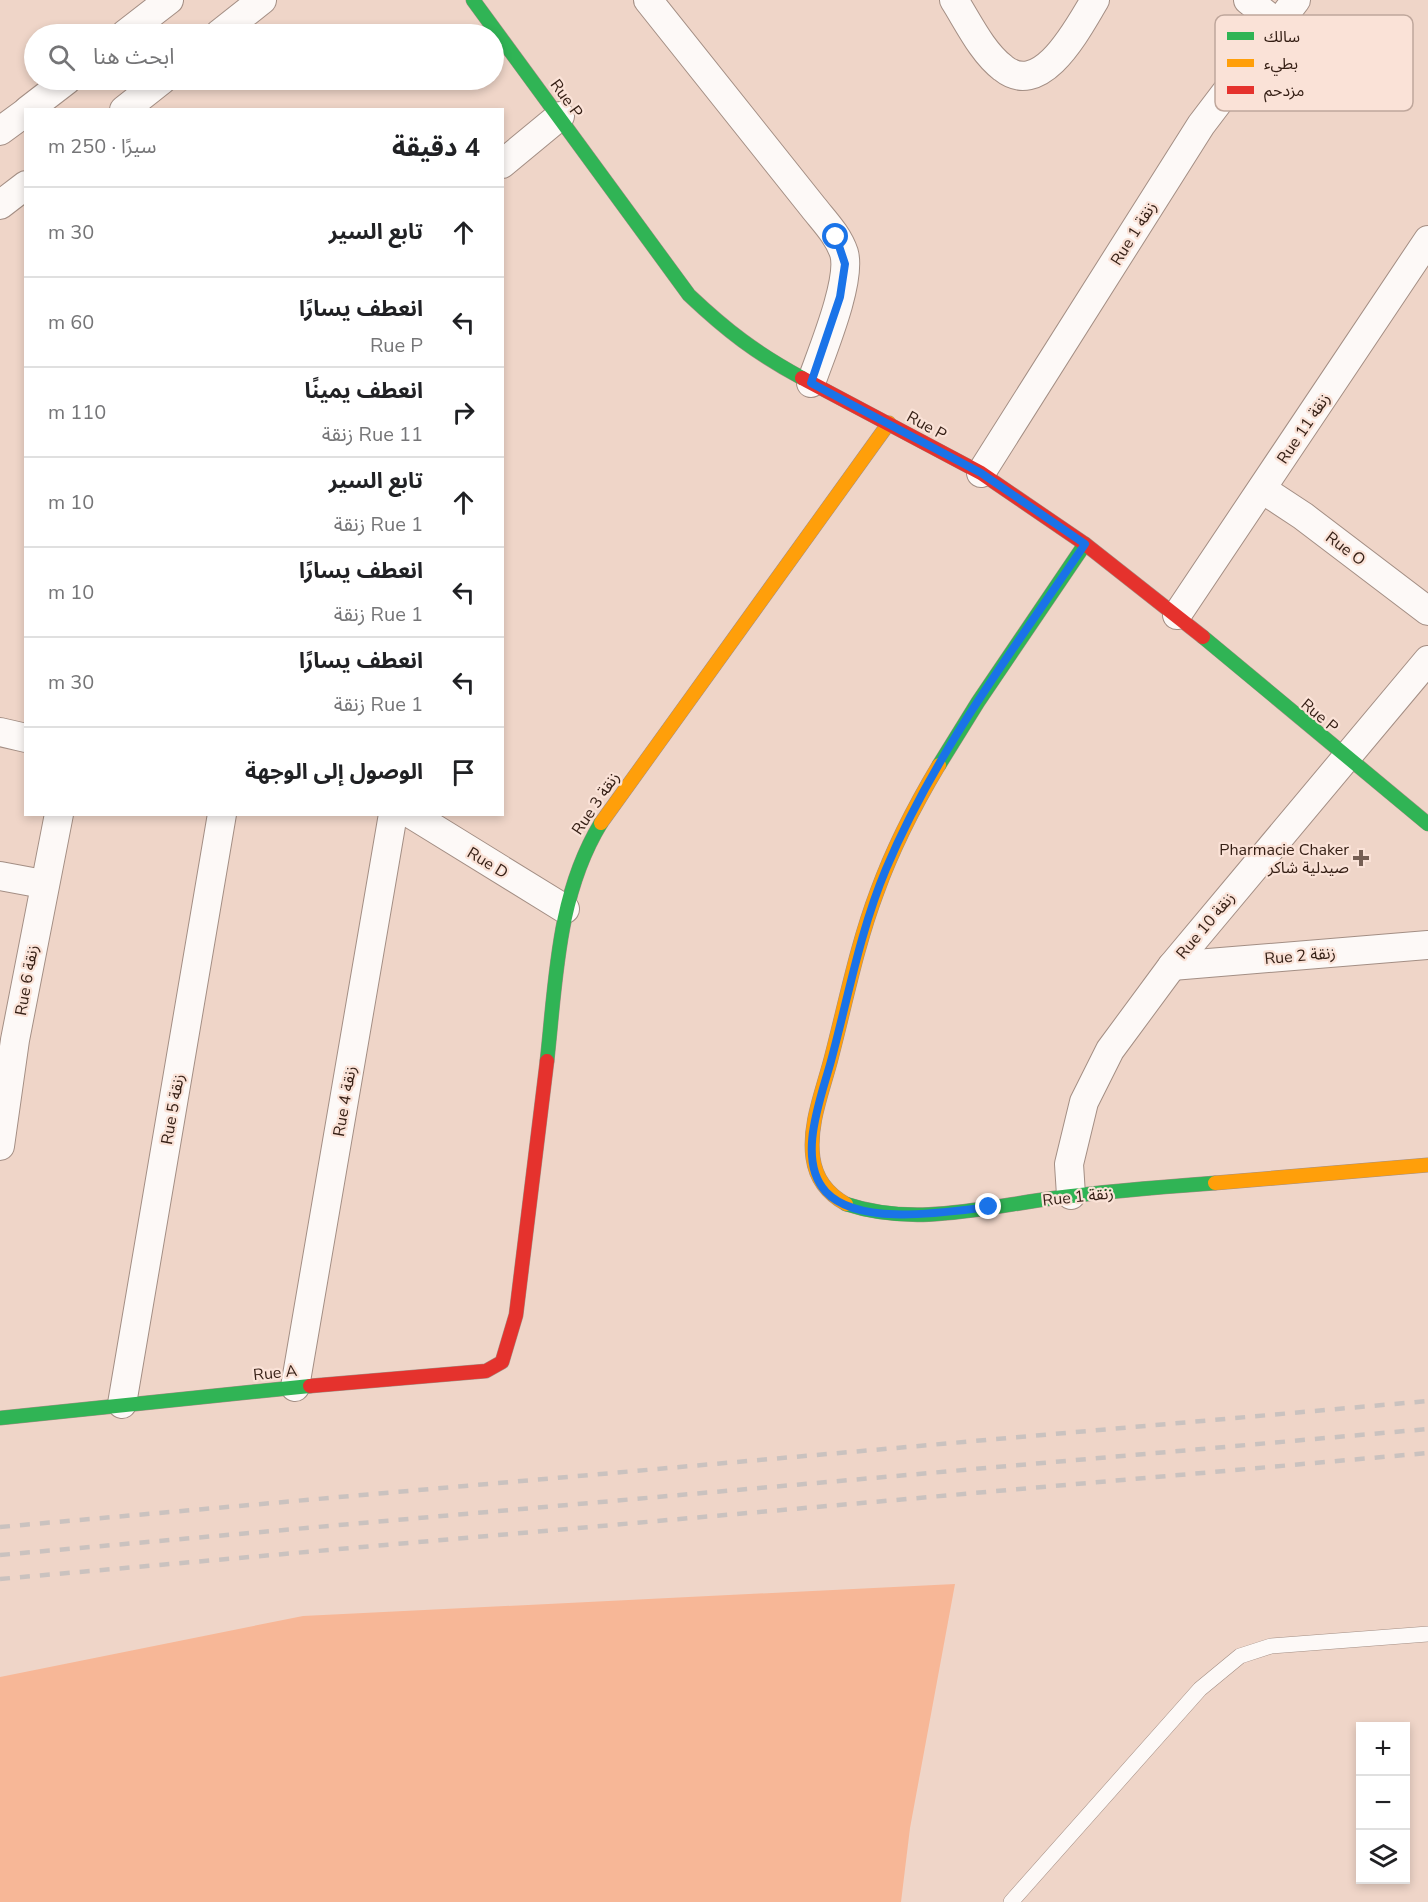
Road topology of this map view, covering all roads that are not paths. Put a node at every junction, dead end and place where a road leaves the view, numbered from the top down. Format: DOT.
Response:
graph roads {
  1 [pos="169,0"];
  2 [pos="262,0"];
  3 [pos="473,0"];
  4 [pos="648,0"];
  5 [pos="954,0"];
  6 [pos="1095,0"];
  7 [pos="1248,0"];
  8 [pos="1296,0"];
  9 [pos="1267,15"];
  10 [pos="1285,15"];
  11 [pos="138,24"];
  12 [pos="232,24"];
  13 [pos="491,24"];
  14 [pos="504,41"];
  15 [pos="54,90"];
  16 [pos="1215,107"];
  17 [pos="31,108"];
  18 [pos="24,113"];
  19 [pos="560,116"];
  20 [pos="0,131"];
  21 [pos="504,162"];
  22 [pos="24,187"];
  23 [pos="0,205"];
  24 [pos="1428,240"];
  25 [pos="811,383"];
  26 [pos="889,423"];
  27 [pos="981,473"];
  28 [pos="1262,489"];
  29 [pos="1085,544"];
  30 [pos="1428,611"];
  31 [pos="1177,615"];
  32 [pos="1428,660"];
  33 [pos="0,732"];
  34 [pos="24,738"];
  35 [pos="1345,757"];
  36 [pos="58,816"];
  37 [pos="222,816"];
  38 [pos="393,816"];
  39 [pos="414,816"];
  40 [pos="1428,824"];
  41 [pos="0,876"];
  42 [pos="43,884"];
  43 [pos="565,909"];
  44 [pos="1428,945"];
  45 [pos="1172,966"];
  46 [pos="8,1039"];
  47 [pos="0,1146"];
  48 [pos="1428,1165"];
  49 [pos="1071,1195"];
  50 [pos="516,1315"];
  51 [pos="295,1387"];
  52 [pos="122,1404"];
  53 [pos="0,1418"];
  54 [pos="1428,1634"];
  55 [pos="1011,1902"];
  1 -- 11 [label="street"];
  2 -- 12 [label="street"];
  3 -- 13 [label="street, Rue P"];
  4 -- 25 [label="street"];
  5 -- 6 [label="street"];
  7 -- 9 [label="street"];
  8 -- 10 [label="street, Rue 1 زنقة"];
  14 -- 19 [label="street, Rue P"];
  15 -- 17 [label="street"];
  16 -- 27 [label="street, Rue 1 زنقة"];
  18 -- 20 [label="street"];
  19 -- 21 [label="street"];
  19 -- 25 [label="street, Rue P"];
  22 -- 23 [label="street"];
  24 -- 28 [label="street, Rue 11 زنقة"];
  25 -- 26 [label="street, Rue P"];
  26 -- 27 [label="street, Rue P"];
  26 -- 43 [label="street, Rue 3 زنقة"];
  27 -- 29 [label="street, Rue P"];
  28 -- 30 [label="street, Rue O"];
  28 -- 31 [label="street, Rue 11 زنقة"];
  29 -- 31 [label="street, Rue P"];
  29 -- 49 [label="street, Rue 1 زنقة"];
  31 -- 35 [label="street, Rue P"];
  32 -- 35 [label="street, Rue 10 زنقة"];
  33 -- 34 [label="street"];
  35 -- 40 [label="street, Rue P"];
  35 -- 45 [label="street, Rue 10 زنقة"];
  36 -- 42 [label="street, Rue 6 زنقة"];
  37 -- 52 [label="street, Rue 5 زنقة"];
  38 -- 51 [label="street, Rue 4 زنقة"];
  39 -- 43 [label="street, Rue D"];
  41 -- 42 [label="street"];
  42 -- 46 [label="street, Rue 6 زنقة"];
  43 -- 50 [label="street, Rue 3 زنقة"];
  44 -- 45 [label="street, Rue 2 زنقة"];
  45 -- 49 [label="street, Rue 10 زنقة"];
  46 -- 47 [label="street, Rue 6 زنقة"];
  48 -- 49 [label="street, Rue 1 زنقة"];
  50 -- 51 [label="street, Rue A"];
  51 -- 52 [label="street, Rue A"];
  52 -- 53 [label="street, Rue A"];
  54 -- 55 [label="lane"];
}
